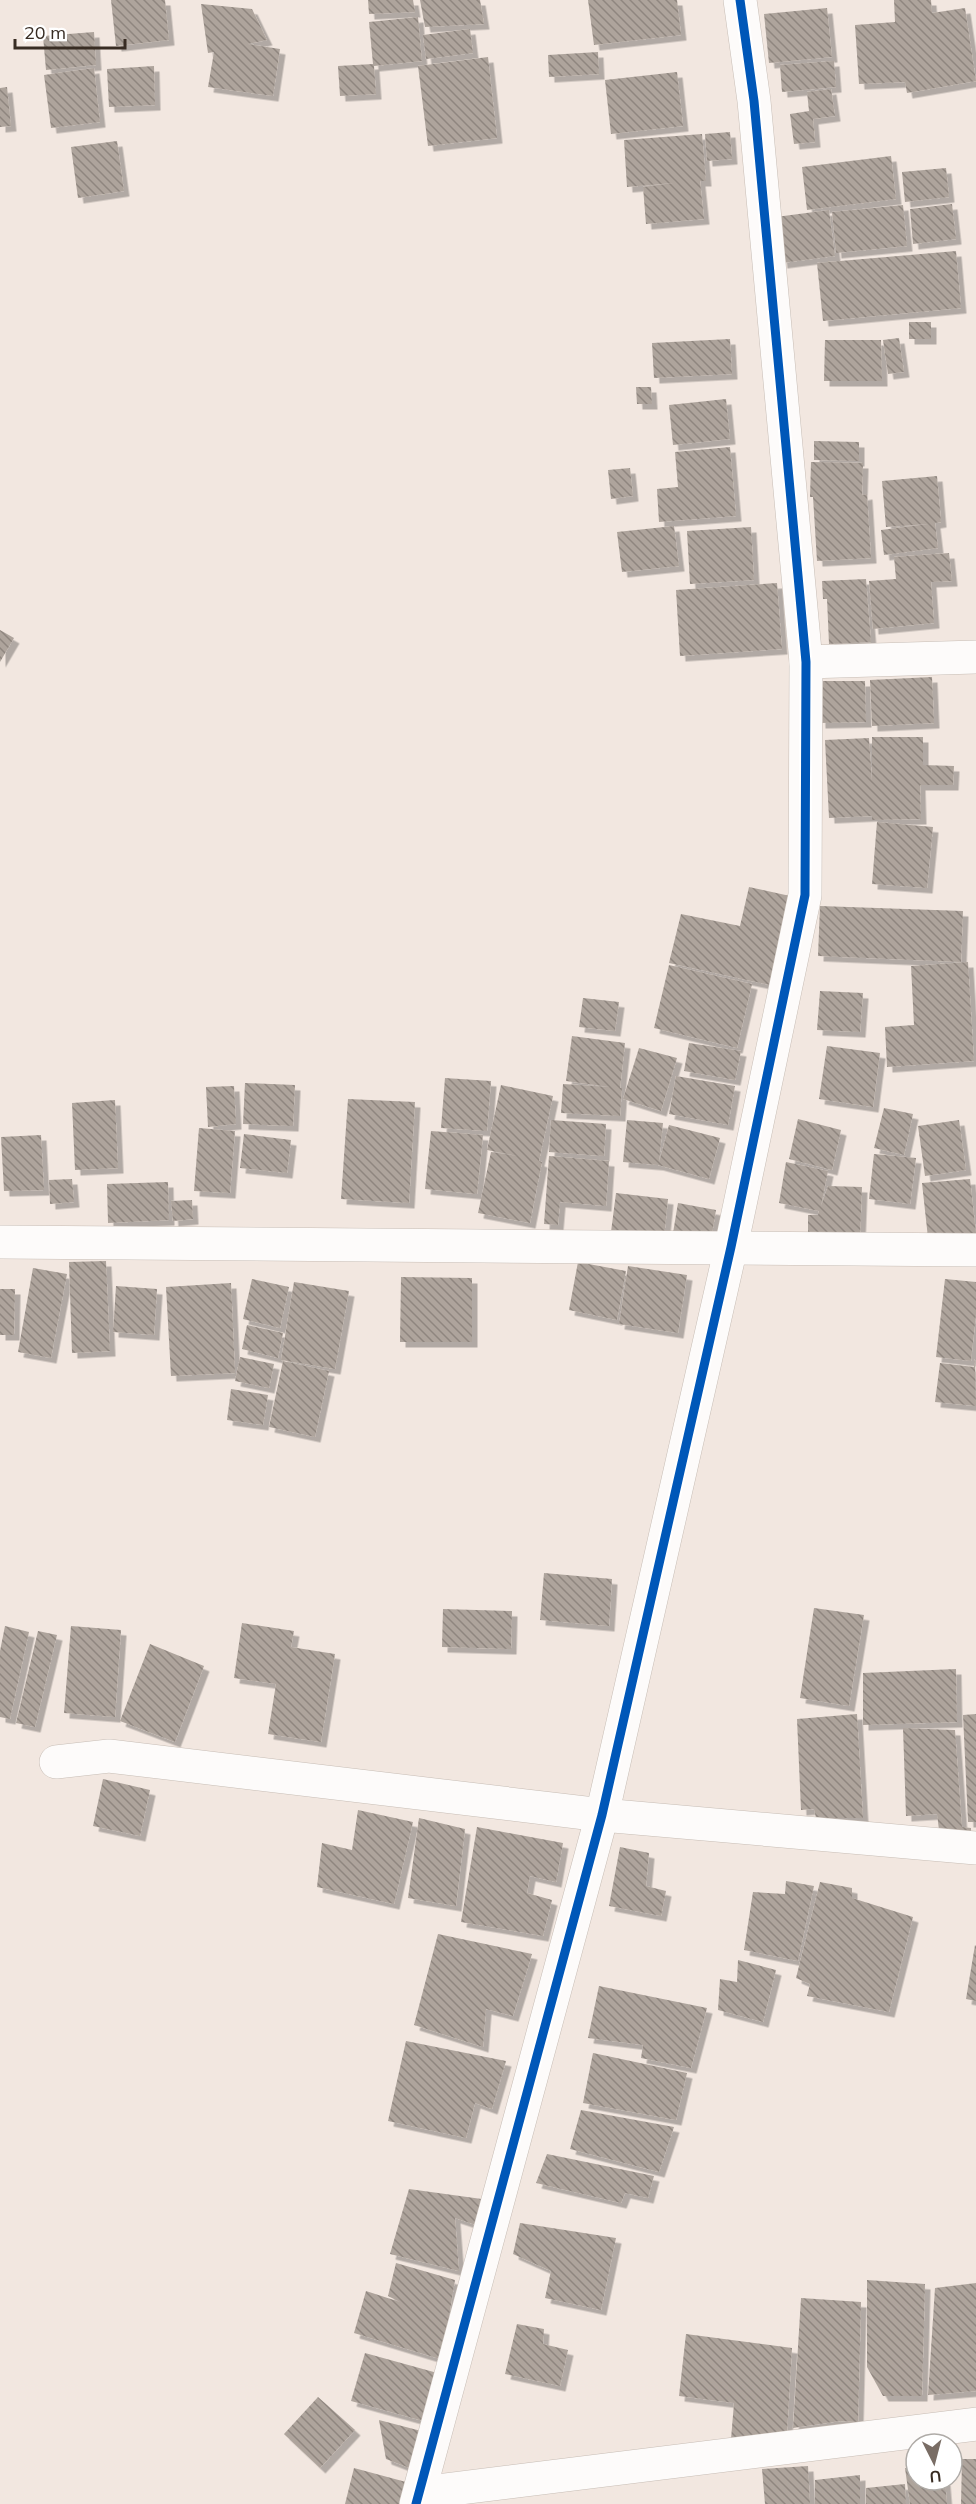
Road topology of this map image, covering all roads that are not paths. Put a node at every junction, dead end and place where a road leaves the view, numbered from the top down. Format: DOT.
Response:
graph roads {
  1 [pos="740,0"];
  2 [pos="976,657"];
  3 [pos="806,662"];
  4 [pos="0,1242"];
  5 [pos="731,1247"];
  6 [pos="976,1250"];
  7 [pos="56,1762"];
  8 [pos="602,1815"];
  9 [pos="976,1848"];
  10 [pos="976,2424"];
  11 [pos="418,2499"];
  1 -- 3 [label="street"];
  2 -- 3 [label="street"];
  3 -- 5 [label="street"];
  4 -- 5 [label="street"];
  5 -- 6 [label="street"];
  5 -- 8 [label="street"];
  7 -- 8 [label="street"];
  8 -- 9 [label="street"];
  8 -- 11 [label="street"];
  10 -- 11 [label="street"];
}
